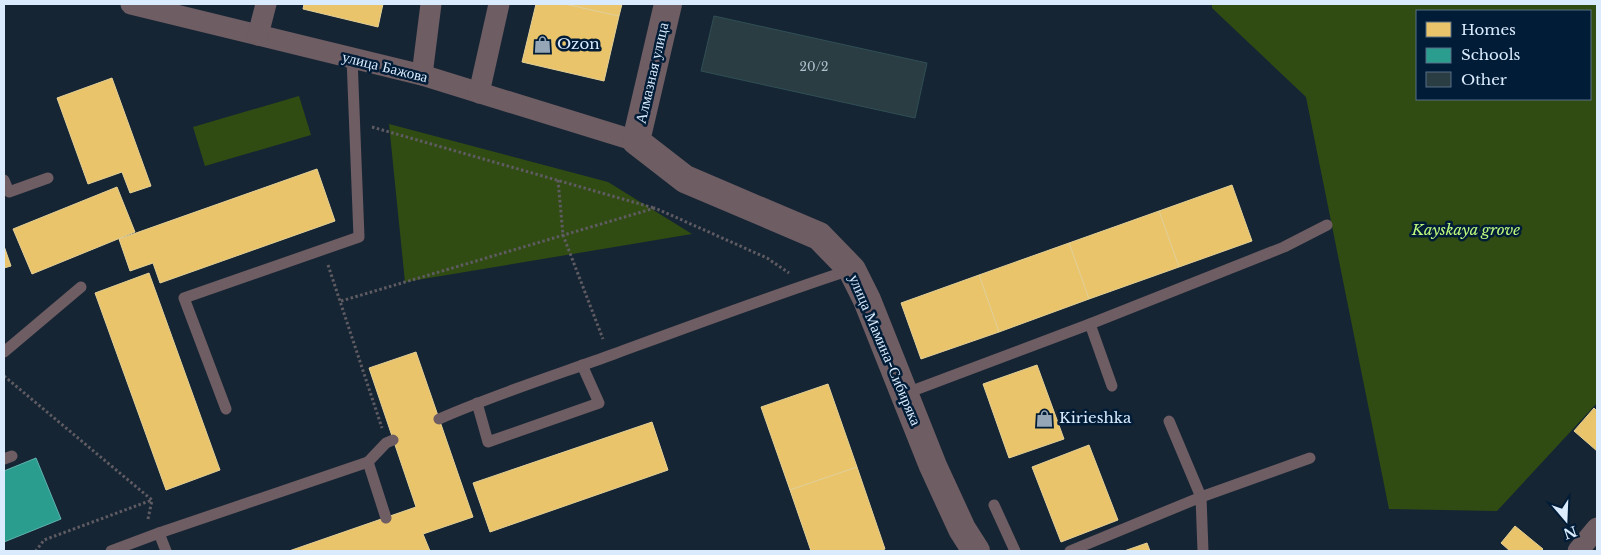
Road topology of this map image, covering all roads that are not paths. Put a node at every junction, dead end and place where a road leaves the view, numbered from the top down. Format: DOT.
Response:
graph roads {
  1 [pos="132,4"];
  2 [pos="266,4"];
  3 [pos="431,4"];
  4 [pos="499,4"];
  5 [pos="668,4"];
  6 [pos="258,35"];
  7 [pos="352,58"];
  8 [pos="422,75"];
  9 [pos="478,93"];
  10 [pos="636,141"];
  11 [pos="48,178"];
  12 [pos="4,180"];
  13 [pos="1327,225"];
  14 [pos="852,270"];
  15 [pos="81,287"];
  16 [pos="1090,324"];
  17 [pos="4,352"];
  18 [pos="582,365"];
  19 [pos="1112,386"];
  20 [pos="904,394"];
  21 [pos="477,403"];
  22 [pos="226,409"];
  23 [pos="440,419"];
  24 [pos="1169,421"];
  25 [pos="390,441"];
  26 [pos="1310,458"];
  27 [pos="368,462"];
  28 [pos="1201,497"];
  29 [pos="994,505"];
  30 [pos="386,518"];
  31 [pos="1597,528"];
  32 [pos="159,532"];
  33 [pos="111,551"];
  34 [pos="166,551"];
  35 [pos="976,551"];
  36 [pos="1015,551"];
  37 [pos="1070,551"];
  38 [pos="1203,551"];
  39 [pos="1578,551"];
  1 -- 6 [label="street, улица Бажова"];
  2 -- 6 [label="street"];
  3 -- 8 [label="street"];
  4 -- 9 [label="street"];
  5 -- 10 [label="street, Алмазная улица"];
  6 -- 7 [label="street, улица Бажова"];
  7 -- 8 [label="street, улица Бажова"];
  7 -- 22 [label="lane"];
  8 -- 9 [label="street, улица Бажова"];
  9 -- 10 [label="street, улица Бажова"];
  10 -- 14 [label="street, улица Мамина-Сибиряка"];
  11 -- 12 [label="lane"];
  13 -- 16 [label="lane"];
  14 -- 18 [label="lane"];
  14 -- 20 [label="street, улица Мамина-Сибиряка"];
  15 -- 17 [label="lane"];
  16 -- 19 [label="lane"];
  16 -- 20 [label="lane"];
  18 -- 21 [label="lane"];
  18 -- 21 [label="lane"];
  20 -- 35 [label="street, улица Мамина-Сибиряка"];
  21 -- 23 [label="lane"];
  24 -- 28 [label="lane"];
  25 -- 27 [label="lane"];
  26 -- 28 [label="lane"];
  27 -- 30 [label="lane"];
  27 -- 32 [label="lane"];
  28 -- 37 [label="lane"];
  28 -- 38 [label="lane"];
  29 -- 36 [label="lane"];
  31 -- 39 [label="street"];
  32 -- 33 [label="lane"];
  32 -- 34 [label="lane"];
}
